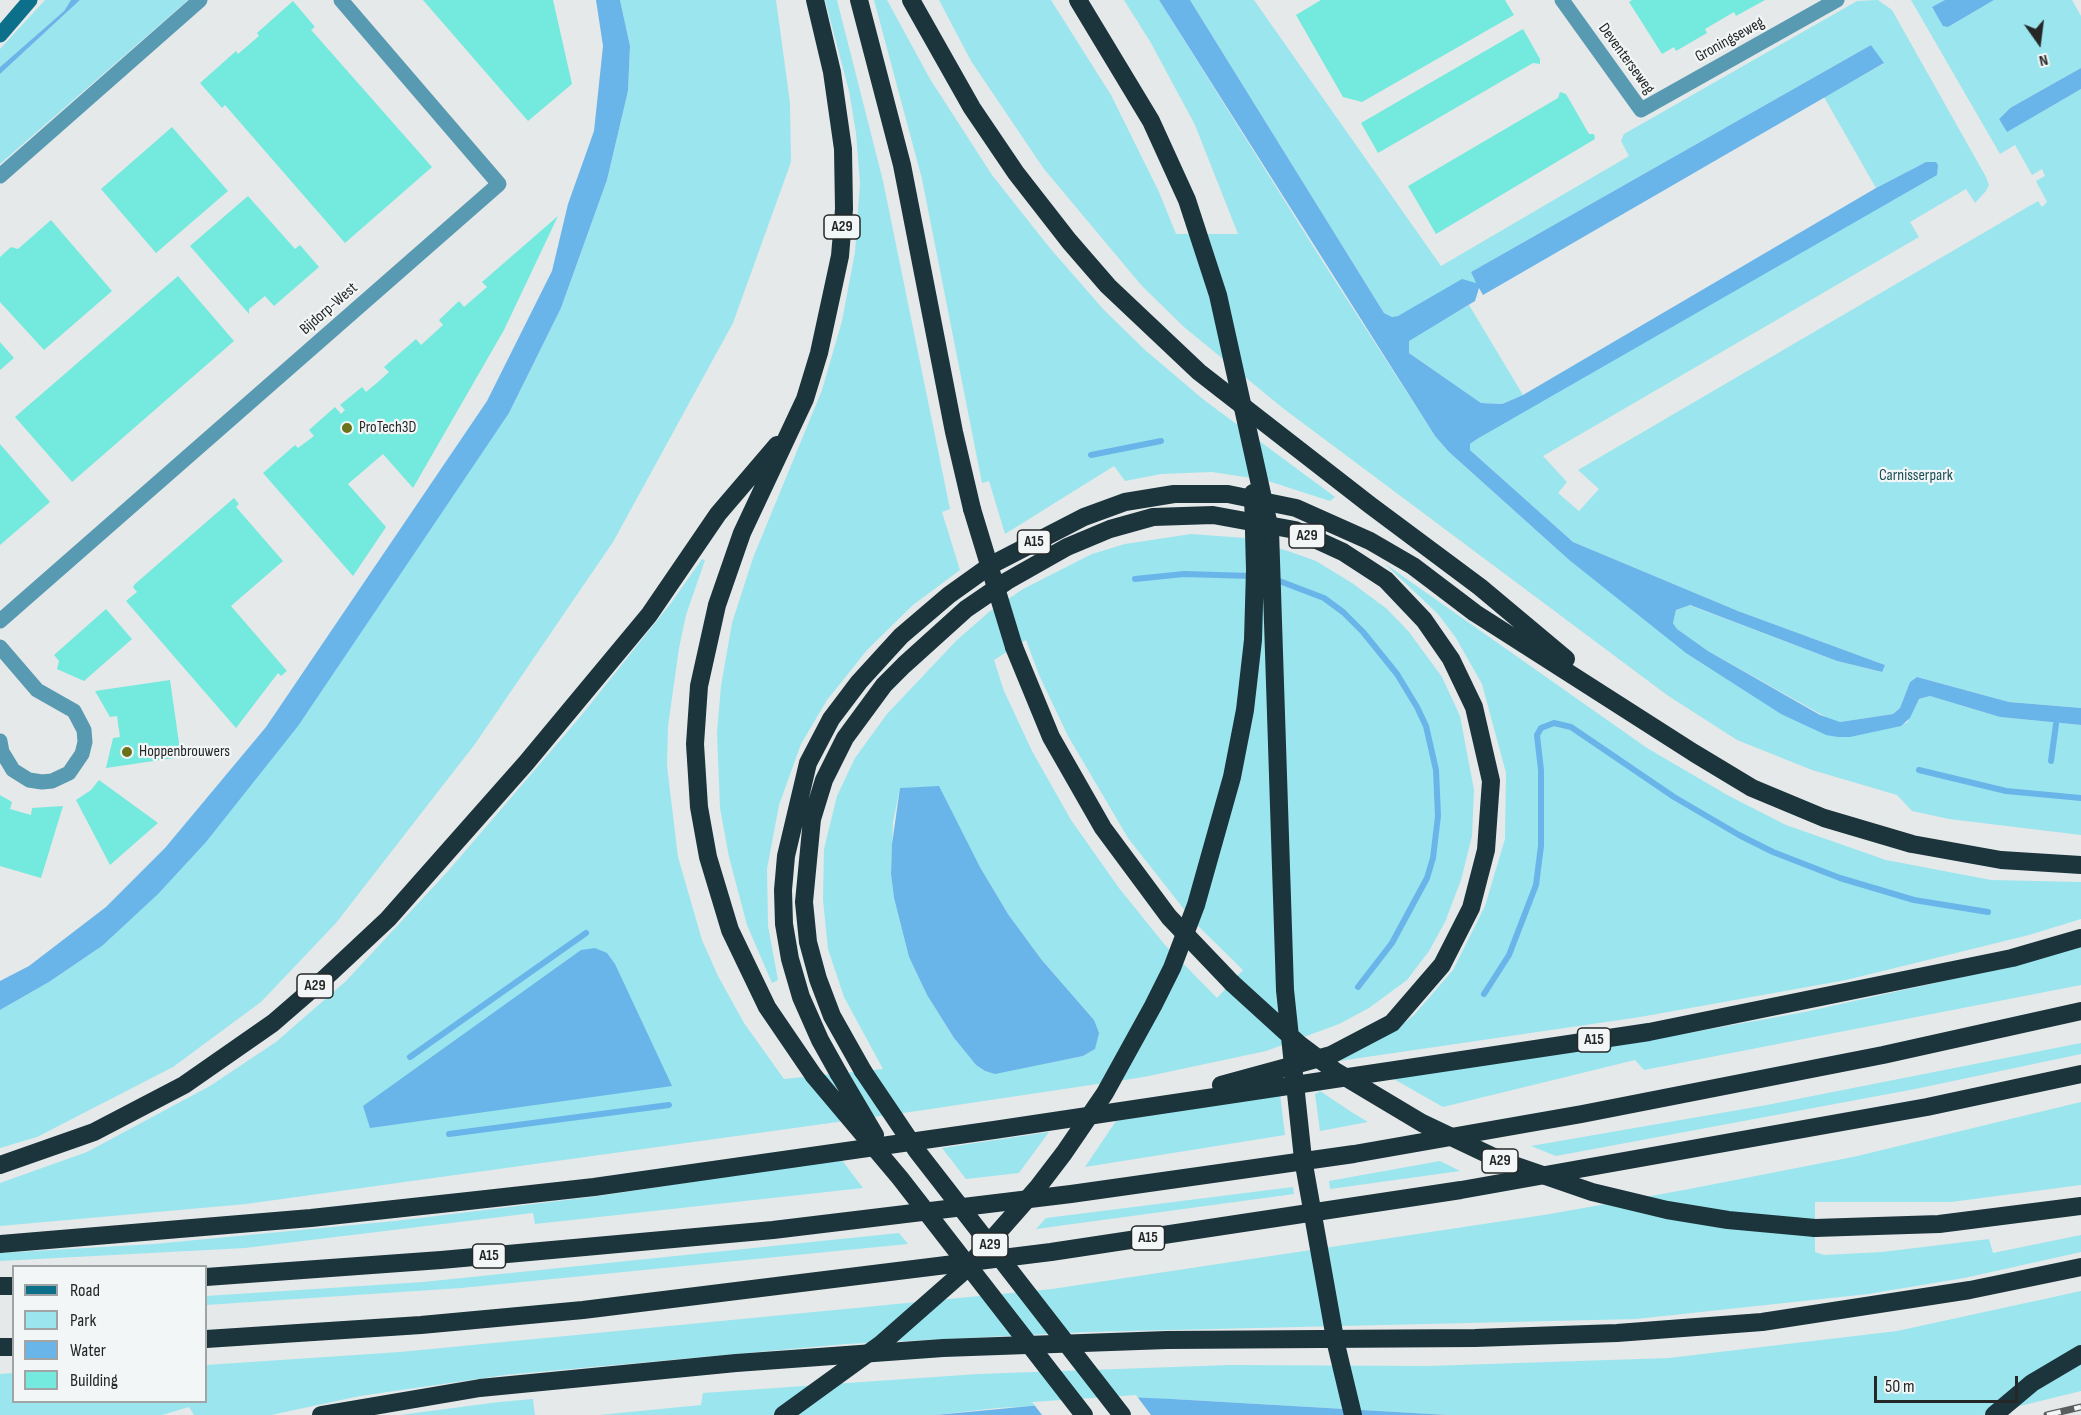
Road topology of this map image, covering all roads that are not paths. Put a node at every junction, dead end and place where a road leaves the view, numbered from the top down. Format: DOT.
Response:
graph roads {
  1 [pos="30,0"];
  2 [pos="200,0"];
  3 [pos="341,0"];
  4 [pos="815,0"];
  5 [pos="859,0"];
  6 [pos="911,0"];
  7 [pos="1078,0"];
  8 [pos="1562,0"];
  9 [pos="1837,0"];
  10 [pos="0,35"];
  11 [pos="1641,110"];
  12 [pos="0,176"];
  13 [pos="794,425"];
  14 [pos="1247,427"];
  15 [pos="0,621"];
  16 [pos="0,647"];
  17 [pos="1615,700"];
  18 [pos="0,741"];
  19 [pos="2081,865"];
  20 [pos="2081,938"];
  21 [pos="2081,1011"];
  22 [pos="2081,1074"];
  23 [pos="1102,1113"];
  24 [pos="0,1165"];
  25 [pos="900,1178"];
  26 [pos="2081,1206"];
  27 [pos="0,1244"];
  28 [pos="2081,1267"];
  29 [pos="207,1277"];
  30 [pos="207,1339"];
  31 [pos="2081,1354"];
  32 [pos="321,1415"];
  33 [pos="783,1415"];
  34 [pos="1084,1415"];
  35 [pos="1122,1415"];
  36 [pos="1353,1415"];
  37 [pos="1994,1415"];
  1 -- 10 [label="main road"];
  2 -- 12 [label="street"];
  3 -- 15 [label="street, Bijdorp-West"];
  4 -- 13 [label="highway, A29"];
  5 -- 26 [label="highway, A29, bridge"];
  6 -- 17 [label="highway, A15"];
  7 -- 14 [label="highway, A29, bridge"];
  8 -- 11 [label="street, Deventerseweg"];
  9 -- 11 [label="street, Groningseweg"];
  13 -- 24 [label="highway, A29"];
  13 -- 25 [label="highway, A29, bridge"];
  14 -- 33 [label="highway, bridge"];
  14 -- 36 [label="highway, A29, bridge"];
  16 -- 18 [label="street"];
  17 -- 19 [label="highway, A15"];
  17 -- 25 [label="highway, A15, bridge"];
  20 -- 23 [label="highway, A15"];
  21 -- 29 [label="highway, A15"];
  22 -- 30 [label="highway, A15"];
  23 -- 27 [label="highway, A15"];
  23 -- 35 [label="highway, A29, bridge"];
  25 -- 34 [label="highway, A29, bridge"];
  28 -- 32 [label="highway"];
  31 -- 37 [label="highway"];
}
